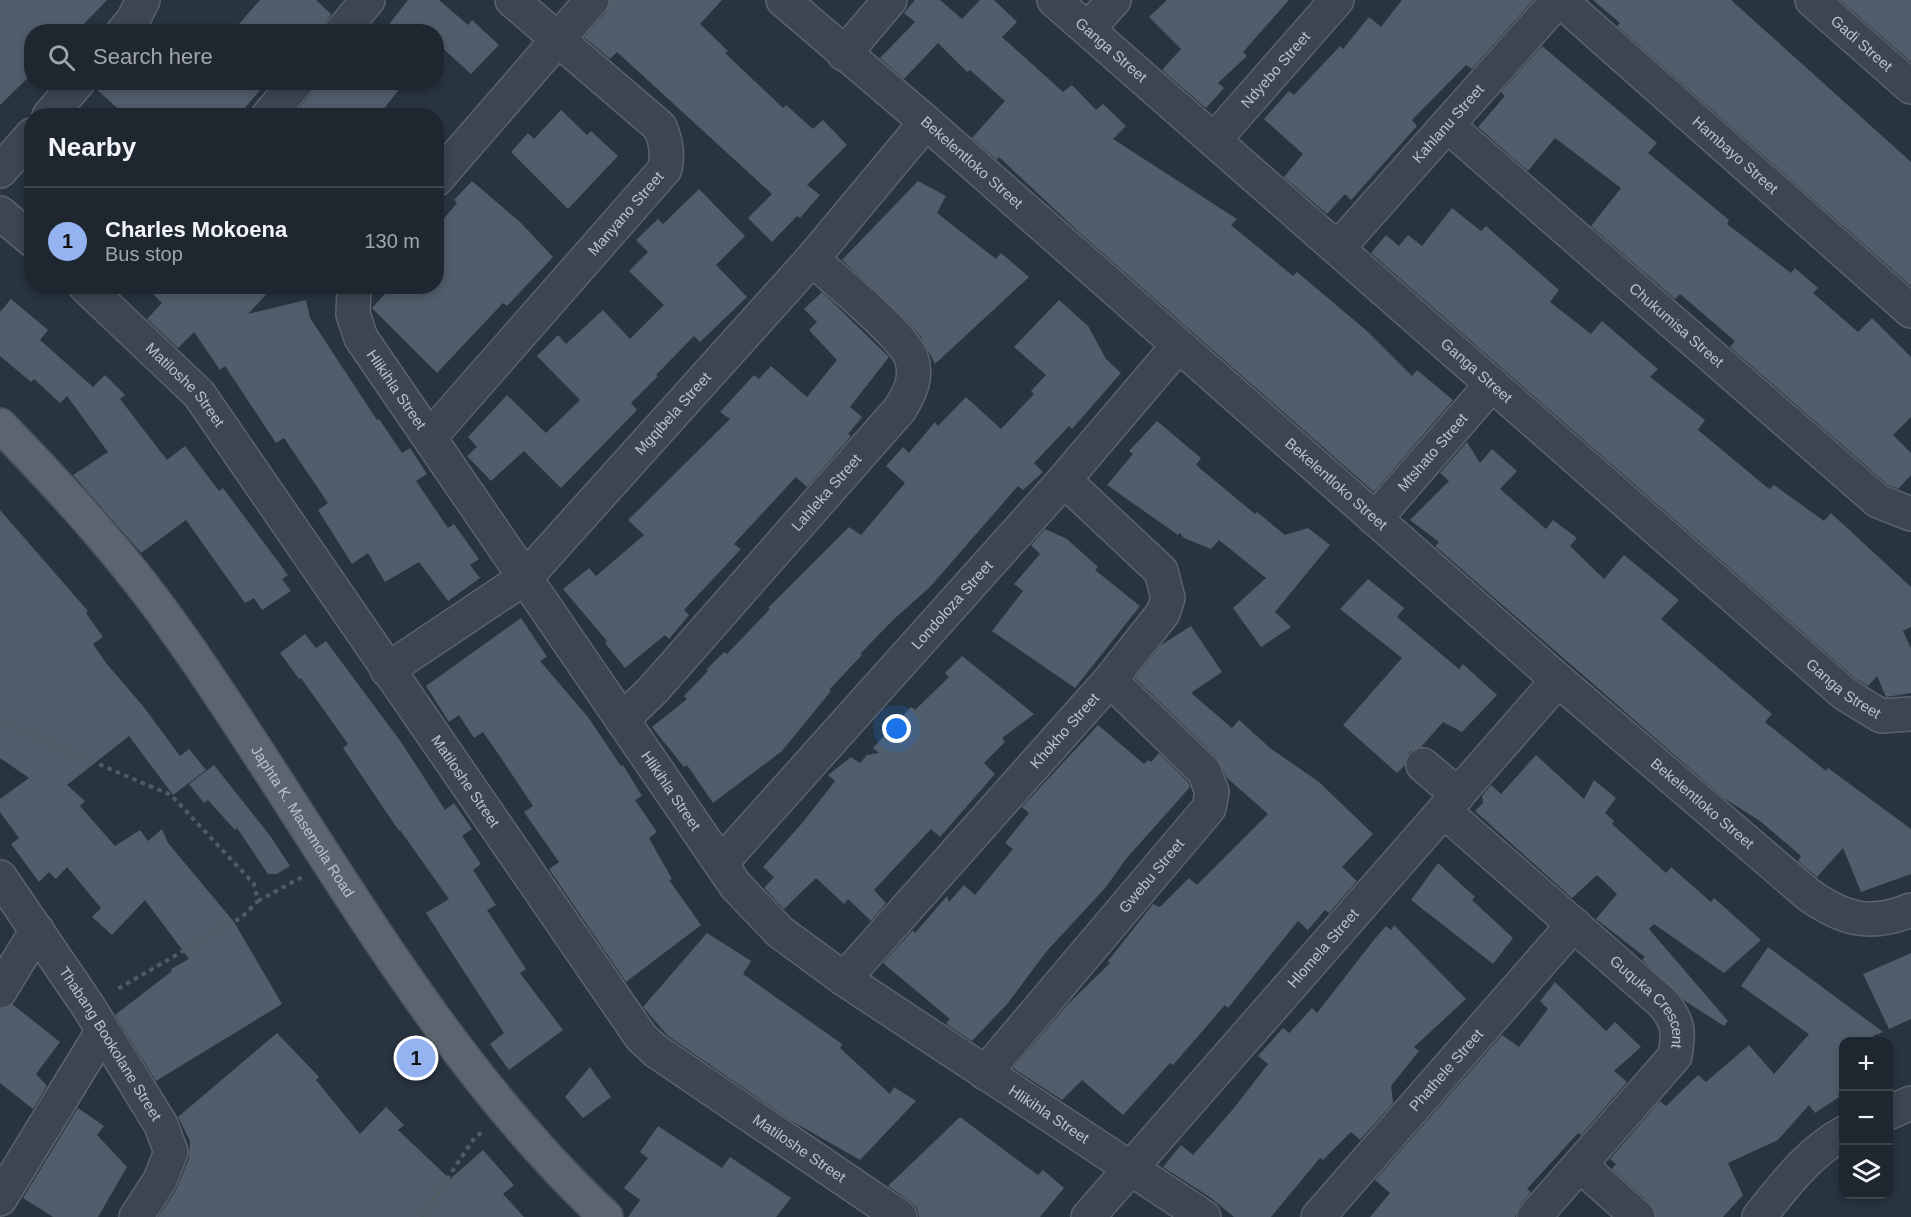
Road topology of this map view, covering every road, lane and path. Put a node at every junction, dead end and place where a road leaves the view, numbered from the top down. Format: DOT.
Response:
graph roads {
  1 [pos="143,0"];
  2 [pos="368,0"];
  3 [pos="512,0"];
  4 [pos="592,0"];
  5 [pos="783,0"];
  6 [pos="890,0"];
  7 [pos="1054,0"];
  8 [pos="1114,0"];
  9 [pos="1337,0"];
  10 [pos="1559,0"];
  11 [pos="1812,0"];
  12 [pos="130,24"];
  13 [pos="348,24"];
  14 [pos="1088,29"];
  15 [pos="559,39"];
  16 [pos="844,54"];
  17 [pos="1911,87"];
  18 [pos="71,90"];
  19 [pos="290,90"];
  20 [pos="56,108"];
  21 [pos="275,108"];
  22 [pos="926,122"];
  23 [pos="1448,126"];
  24 [pos="1215,139"];
  25 [pos="24,144"];
  26 [pos="0,171"];
  27 [pos="444,171"];
  28 [pos="0,213"];
  29 [pos="24,233"];
  30 [pos="1338,248"];
  31 [pos="812,259"];
  32 [pos="105,294"];
  33 [pos="354,294"];
  34 [pos="1911,311"];
  35 [pos="1178,346"];
  36 [pos="1492,384"];
  37 [pos="0,425"];
  38 [pos="430,437"];
  39 [pos="1064,480"];
  40 [pos="1911,514"];
  41 [pos="1375,519"];
  42 [pos="526,577"];
  43 [pos="387,670"];
  44 [pos="1110,680"];
  45 [pos="1558,680"];
  46 [pos="1911,714"];
  47 [pos="622,720"];
  48 [pos="0,722"];
  49 [pos="1423,765"];
  50 [pos="1451,803"];
  51 [pos="331,862"];
  52 [pos="722,862"];
  53 [pos="0,877"];
  54 [pos="258,901"];
  55 [pos="1911,910"];
  56 [pos="1574,924"];
  57 [pos="37,930"];
  58 [pos="844,979"];
  59 [pos="0,991"];
  60 [pos="95,1019"];
  61 [pos="985,1074"];
  62 [pos="1911,1103"];
  63 [pos="506,1111"];
  64 [pos="1893,1111"];
  65 [pos="1839,1136"];
  66 [pos="1581,1166"];
  67 [pos="1131,1168"];
  68 [pos="0,1200"];
  69 [pos="136,1217"];
  70 [pos="422,1217"];
  71 [pos="606,1217"];
  72 [pos="900,1217"];
  73 [pos="1088,1217"];
  74 [pos="1204,1217"];
  75 [pos="1318,1217"];
  76 [pos="1534,1217"];
  77 [pos="1638,1217"];
  78 [pos="1759,1217"];
  1 -- 12 [label="street"];
  2 -- 13 [label="street"];
  3 -- 15 [label="street, Manyano Street"];
  4 -- 15 [label="street"];
  5 -- 16 [label="street, Bekelentloko Street"];
  6 -- 16 [label="street"];
  7 -- 14 [label="street, Ganga Street"];
  8 -- 14 [label="street"];
  9 -- 24 [label="street, Ndyebo Street"];
  10 -- 23 [label="street, Kahlanu Street"];
  10 -- 34 [label="street, Hambayo Street"];
  11 -- 17 [label="street, Gadi Street"];
  14 -- 24 [label="street, Ganga Street"];
  15 -- 27 [label="street"];
  15 -- 38 [label="street, Manyano Street"];
  16 -- 22 [label="street, Bekelentloko Street"];
  18 -- 20 [label="street"];
  19 -- 21 [label="street"];
  22 -- 31 [label="street, Mgqibela Street"];
  22 -- 35 [label="street, Bekelentloko Street"];
  23 -- 30 [label="street, Kahlanu Street"];
  23 -- 40 [label="street, Chukumisa Street"];
  24 -- 30 [label="street, Ganga Street"];
  25 -- 26 [label="street"];
  28 -- 29 [label="street"];
  30 -- 36 [label="street, Ganga Street"];
  31 -- 42 [label="street, Mgqibela Street"];
  31 -- 47 [label="street, Lahleka Street"];
  32 -- 43 [label="street, Matiloshe Street"];
  33 -- 38 [label="street, Hlikihla Street"];
  35 -- 39 [label="street, Londoloza Street"];
  35 -- 41 [label="street, Bekelentloko Street"];
  36 -- 41 [label="street, Mtshato Street"];
  36 -- 46 [label="street, Ganga Street"];
  37 -- 51 [label="main road, Japhta K. Masemola Road"];
  38 -- 42 [label="street, Hlikihla Street"];
  39 -- 44 [label="street, Khokho Street"];
  39 -- 52 [label="street, Londoloza Street"];
  41 -- 45 [label="street, Bekelentloko Street"];
  42 -- 43 [label="street, Mgqibela Street"];
  42 -- 47 [label="street, Hlikihla Street"];
  43 -- 72 [label="street, Matiloshe Street"];
  44 -- 58 [label="street, Khokho Street"];
  44 -- 61 [label="street, Gwebu Street"];
  45 -- 50 [label="street, Hlomela Street"];
  45 -- 55 [label="street, Bekelentloko Street"];
  47 -- 52 [label="street, Hlikihla Street"];
  48 -- 54 [label="path"];
  49 -- 50 [label="street, Guquka Crescent"];
  50 -- 56 [label="street, Guquka Crescent"];
  50 -- 67 [label="street, Hlomela Street"];
  51 -- 54 [label="path"];
  51 -- 63 [label="main road, Japhta K. Masemola Road"];
  52 -- 58 [label="street, Hlikihla Street"];
  53 -- 57 [label="street, Thabang Bookolane Street"];
  54 -- 60 [label="path"];
  56 -- 66 [label="street, Guquka Crescent"];
  56 -- 75 [label="street, Phathele Street"];
  57 -- 59 [label="street"];
  57 -- 60 [label="street, Thabang Bookolane Street"];
  58 -- 61 [label="street, Hlikihla Street"];
  60 -- 68 [label="street"];
  60 -- 69 [label="street, Thabang Bookolane Street"];
  61 -- 67 [label="street, Hlikihla Street"];
  62 -- 64 [label="street"];
  63 -- 70 [label="path"];
  63 -- 71 [label="main road, Japhta K. Masemola Road"];
  65 -- 78 [label="street"];
  66 -- 76 [label="street, Guquka Crescent"];
  66 -- 77 [label="street"];
  67 -- 73 [label="street, Hlomela Street"];
  67 -- 74 [label="street"];
}
